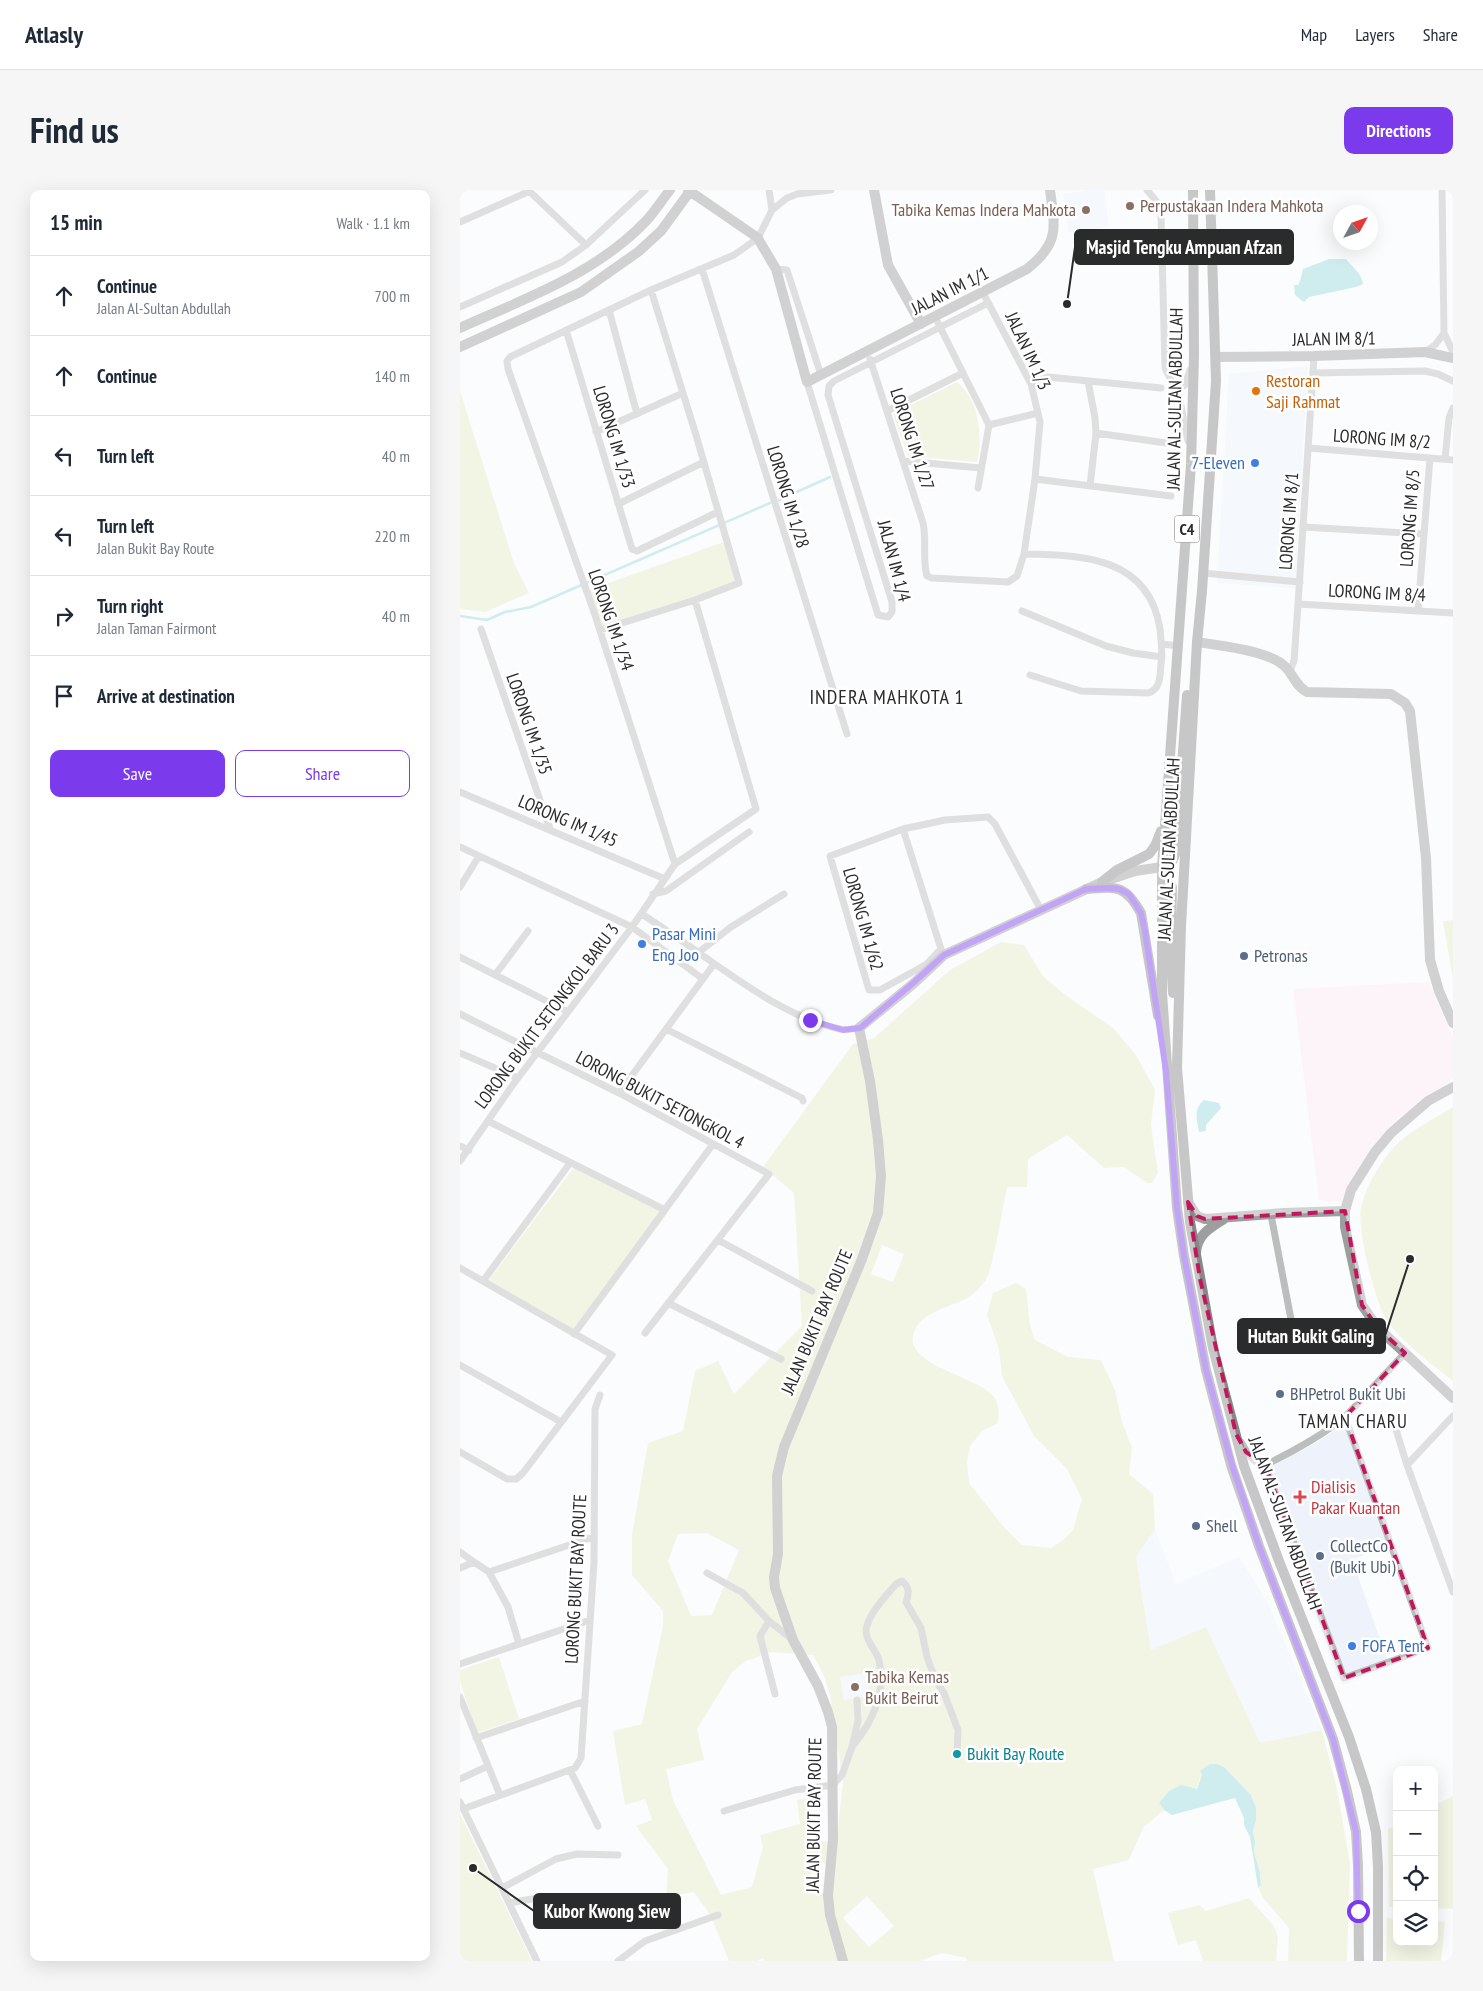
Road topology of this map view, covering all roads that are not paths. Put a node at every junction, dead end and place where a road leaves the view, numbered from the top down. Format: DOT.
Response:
graph roads {
  1 [pos="529,190"];
  2 [pos="670,190"];
  3 [pos="690,190"];
  4 [pos="769,190"];
  5 [pos="832,190"];
  6 [pos="874,190"];
  7 [pos="1050,190"];
  8 [pos="1147,190"];
  9 [pos="1193,190"];
  10 [pos="1210,190"];
  11 [pos="1442,190"];
  12 [pos="642,191"];
  13 [pos="772,210"];
  14 [pos="460,222"];
  15 [pos="758,238"];
  16 [pos="586,245"];
  17 [pos="702,269"];
  18 [pos="776,269"];
  19 [pos="652,290"];
  20 [pos="983,293"];
  21 [pos="988,303"];
  22 [pos="460,307"];
  23 [pos="609,310"];
  24 [pos="935,317"];
  25 [pos="921,324"];
  26 [pos="460,328"];
  27 [pos="940,328"];
  28 [pos="566,330"];
  29 [pos="1444,333"];
  30 [pos="460,346"];
  31 [pos="867,352"];
  32 [pos="1425,352"];
  33 [pos="1453,352"];
  34 [pos="1194,355"];
  35 [pos="1314,356"];
  36 [pos="1216,357"];
  37 [pos="1453,358"];
  38 [pos="871,362"];
  39 [pos="963,373"];
  40 [pos="1313,373"];
  41 [pos="821,375"];
  42 [pos="1088,381"];
  43 [pos="1453,381"];
  44 [pos="808,382"];
  45 [pos="1031,384"];
  46 [pos="1177,386"];
  47 [pos="1161,388"];
  48 [pos="683,392"];
  49 [pos="1453,408"];
  50 [pos="887,411"];
  51 [pos="1038,413"];
  52 [pos="636,414"];
  53 [pos="989,425"];
  54 [pos="596,432"];
  55 [pos="1096,433"];
  56 [pos="1173,444"];
  57 [pos="1308,448"];
  58 [pos="1430,458"];
  59 [pos="1445,459"];
  60 [pos="1453,460"];
  61 [pos="904,461"];
  62 [pos="704,462"];
  63 [pos="1192,464"];
  64 [pos="981,468"];
  65 [pos="1035,479"];
  66 [pos="1090,486"];
  67 [pos="978,488"];
  68 [pos="1171,496"];
  69 [pos="618,504"];
  70 [pos="718,512"];
  71 [pos="1303,527"];
  72 [pos="1423,534"];
  73 [pos="926,537"];
  74 [pos="1024,554"];
  75 [pos="1203,573"];
  76 [pos="1300,582"];
  77 [pos="695,600"];
  78 [pos="1298,604"];
  79 [pos="1418,611"];
  80 [pos="1022,612"];
  81 [pos="1453,613"];
  82 [pos="481,629"];
  83 [pos="600,630"];
  84 [pos="1197,642"];
  85 [pos="1162,644"];
  86 [pos="1179,646"];
  87 [pos="1162,657"];
  88 [pos="1290,671"];
  89 [pos="1030,675"];
  90 [pos="847,734"];
  91 [pos="460,792"];
  92 [pos="1164,824"];
  93 [pos="550,829"];
  94 [pos="903,829"];
  95 [pos="749,832"];
  96 [pos="460,847"];
  97 [pos="479,856"];
  98 [pos="675,864"];
  99 [pos="1162,867"];
  100 [pos="665,879"];
  101 [pos="1102,882"];
  102 [pos="460,887"];
  103 [pos="1086,889"];
  104 [pos="653,894"];
  105 [pos="784,894"];
  106 [pos="1041,910"];
  107 [pos="642,914"];
  108 [pos="632,927"];
  109 [pos="528,931"];
  110 [pos="699,952"];
  111 [pos="942,952"];
  112 [pos="460,957"];
  113 [pos="714,964"];
  114 [pos="495,975"];
  115 [pos="704,978"];
  116 [pos="568,1012"];
  117 [pos="460,1014"];
  118 [pos="1453,1023"];
  119 [pos="860,1028"];
  120 [pos="666,1029"];
  121 [pos="538,1051"];
  122 [pos="460,1052"];
  123 [pos="1177,1068"];
  124 [pos="1166,1071"];
  125 [pos="518,1078"];
  126 [pos="1453,1087"];
  127 [pos="619,1093"];
  128 [pos="804,1101"];
  129 [pos="488,1121"];
  130 [pos="713,1144"];
  131 [pos="460,1146"];
  132 [pos="468,1150"];
  133 [pos="460,1161"];
  134 [pos="570,1163"];
  135 [pos="1188,1202"];
  136 [pos="665,1210"];
  137 [pos="1345,1211"];
  138 [pos="1271,1214"];
  139 [pos="1225,1218"];
  140 [pos="718,1240"];
  141 [pos="1196,1257"];
  142 [pos="460,1268"];
  143 [pos="483,1282"];
  144 [pos="812,1291"];
  145 [pos="668,1303"];
  146 [pos="645,1333"];
  147 [pos="574,1334"];
  148 [pos="1294,1340"];
  149 [pos="1405,1353"];
  150 [pos="781,1359"];
  151 [pos="460,1365"];
  152 [pos="600,1395"];
  153 [pos="1453,1398"];
  154 [pos="1453,1416"];
  155 [pos="1345,1417"];
  156 [pos="1393,1420"];
  157 [pos="561,1422"];
  158 [pos="1236,1434"];
  159 [pos="460,1452"];
  160 [pos="1266,1465"];
  161 [pos="1407,1465"];
  162 [pos="593,1537"];
  163 [pos="460,1552"];
  164 [pos="474,1562"];
  165 [pos="460,1568"];
  166 [pos="489,1572"];
  167 [pos="707,1573"];
  168 [pos="1453,1592"];
  169 [pos="590,1620"];
  170 [pos="769,1621"];
  171 [pos="793,1640"];
  172 [pos="519,1644"];
  173 [pos="460,1664"];
  174 [pos="775,1694"];
  175 [pos="460,1697"];
  176 [pos="857,1700"];
  177 [pos="585,1701"];
  178 [pos="476,1738"];
  179 [pos="852,1747"];
  180 [pos="957,1754"];
  181 [pos="488,1766"];
  182 [pos="570,1770"];
  183 [pos="460,1779"];
  184 [pos="833,1785"];
  185 [pos="500,1795"];
  186 [pos="462,1805"];
  187 [pos="724,1811"];
  188 [pos="598,1826"];
  189 [pos="618,1854"];
  190 [pos="502,1888"];
  191 [pos="543,1897"];
  192 [pos="509,1903"];
  193 [pos="718,1915"];
  194 [pos="537,1961"];
  195 [pos="618,1961"];
  196 [pos="843,1961"];
  197 [pos="1358,1961"];
  198 [pos="1378,1961"];
  1 -- 14 [label="street"];
  1 -- 16 [label="street"];
  2 -- 26 [label="street"];
  3 -- 15 [label="street, JALAN IM 1/4"];
  3 -- 30 [label="street"];
  4 -- 13 [label="street"];
  5 -- 13 [label="street"];
  6 -- 25 [label="street"];
  7 -- 20 [label="street, JALAN IM 1/1"];
  8 -- 46 [label="street"];
  9 -- 34 [label="main road, JALAN AL-SULTAN ABDULLAH / C4"];
  10 -- 36 [label="main road, JALAN AL-SULTAN ABDULLAH / C4"];
  11 -- 29 [label="street"];
  12 -- 16 [label="street"];
  13 -- 15 [label="street"];
  15 -- 17 [label="street"];
  15 -- 18 [label="street, JALAN IM 1/4"];
  16 -- 22 [label="street"];
  17 -- 19 [label="street"];
  17 -- 90 [label="street, LORONG IM 1/28"];
  18 -- 41 [label="street, JALAN IM 1/4"];
  18 -- 44 [label="street, JALAN IM 1/4"];
  19 -- 23 [label="street"];
  19 -- 48 [label="street"];
  20 -- 21 [label="street, JALAN IM 1/3"];
  20 -- 24 [label="street, JALAN IM 1/1"];
  21 -- 27 [label="street, JALAN IM 1/4"];
  21 -- 45 [label="street, JALAN IM 1/3"];
  23 -- 28 [label="street"];
  23 -- 52 [label="street"];
  24 -- 25 [label="street, JALAN IM 1/1"];
  24 -- 27 [label="street"];
  25 -- 31 [label="street, JALAN IM 1/1"];
  27 -- 38 [label="street, JALAN IM 1/4"];
  27 -- 39 [label="street"];
  28 -- 54 [label="street, LORONG IM 1/33"];
  28 -- 83 [label="street, LORONG IM 1/34"];
  29 -- 32 [label="street"];
  29 -- 33 [label="street"];
  31 -- 38 [label="street, LORONG IM 1/27"];
  31 -- 41 [label="street, JALAN IM 1/1"];
  32 -- 35 [label="street, JALAN IM 8/1"];
  32 -- 37 [label="street, JALAN IM 8/1"];
  34 -- 46 [label="street"];
  34 -- 63 [label="main road, JALAN AL-SULTAN ABDULLAH / C4"];
  35 -- 36 [label="street, JALAN IM 8/1"];
  35 -- 40 [label="street, LORONG IM 8/1"];
  36 -- 75 [label="main road, JALAN AL-SULTAN ABDULLAH / C4"];
  38 -- 44 [label="street, JALAN IM 1/4"];
  38 -- 50 [label="street, LORONG IM 1/27"];
  39 -- 50 [label="street"];
  39 -- 53 [label="street"];
  40 -- 43 [label="street"];
  40 -- 57 [label="street, LORONG IM 8/1"];
  41 -- 44 [label="street, JALAN IM 1/1"];
  42 -- 45 [label="street"];
  42 -- 47 [label="street"];
  42 -- 55 [label="street"];
  45 -- 51 [label="street, JALAN IM 1/3"];
  46 -- 63 [label="street"];
  48 -- 52 [label="street"];
  48 -- 62 [label="street"];
  49 -- 59 [label="street"];
  50 -- 61 [label="street, LORONG IM 1/27"];
  51 -- 53 [label="street"];
  51 -- 65 [label="street, JALAN IM 1/3"];
  52 -- 54 [label="street"];
  53 -- 64 [label="street"];
  54 -- 69 [label="street, LORONG IM 1/33"];
  55 -- 56 [label="street"];
  55 -- 66 [label="street"];
  57 -- 58 [label="street, LORONG IM 8/2"];
  57 -- 71 [label="street, LORONG IM 8/1"];
  58 -- 59 [label="street, LORONG IM 8/2"];
  58 -- 72 [label="street, LORONG IM 8/5"];
  59 -- 60 [label="street, LORONG IM 8/2"];
  61 -- 64 [label="street"];
  61 -- 73 [label="street, LORONG IM 1/27"];
  62 -- 69 [label="street"];
  62 -- 70 [label="street"];
  63 -- 86 [label="main road, JALAN AL-SULTAN ABDULLAH / C4"];
  64 -- 67 [label="street"];
  65 -- 66 [label="street"];
  65 -- 74 [label="street, JALAN IM 1/3"];
  66 -- 68 [label="street"];
  69 -- 70 [label="street, LORONG IM 1/33"];
  70 -- 77 [label="street"];
  71 -- 72 [label="street"];
  71 -- 76 [label="street, LORONG IM 8/1"];
  72 -- 79 [label="street, LORONG IM 8/5"];
  73 -- 74 [label="street, JALAN IM 1/3"];
  74 -- 85 [label="street"];
  75 -- 76 [label="street"];
  75 -- 84 [label="main road, JALAN AL-SULTAN ABDULLAH / C4"];
  76 -- 78 [label="street, LORONG IM 8/1"];
  77 -- 83 [label="street"];
  77 -- 98 [label="street"];
  78 -- 79 [label="street, LORONG IM 8/4"];
  78 -- 88 [label="street, LORONG IM 8/1"];
  79 -- 81 [label="street, LORONG IM 8/4"];
  80 -- 87 [label="street"];
  82 -- 93 [label="street, LORONG IM 1/35"];
  83 -- 98 [label="street, LORONG IM 1/34"];
  84 -- 88 [label="street"];
  84 -- 99 [label="main road"];
  84 -- 123 [label="main road, JALAN AL-SULTAN ABDULLAH / C4"];
  85 -- 86 [label="street"];
  85 -- 87 [label="street"];
  86 -- 92 [label="main road, JALAN AL-SULTAN ABDULLAH / C4"];
  87 -- 89 [label="street"];
  88 -- 118 [label="street"];
  91 -- 93 [label="street, LORONG IM 1/45"];
  92 -- 99 [label="main road, JALAN AL-SULTAN ABDULLAH / C4"];
  92 -- 101 [label="main road"];
  93 -- 100 [label="street, LORONG IM 1/45"];
  94 -- 106 [label="street"];
  94 -- 111 [label="street"];
  94 -- 111 [label="street, LORONG IM 1/62"];
  95 -- 104 [label="street"];
  96 -- 97 [label="street"];
  97 -- 102 [label="street"];
  97 -- 108 [label="street"];
  98 -- 100 [label="street"];
  99 -- 101 [label="street"];
  99 -- 123 [label="main road"];
  99 -- 124 [label="main road, JALAN AL-SULTAN ABDULLAH / C4"];
  100 -- 104 [label="street, LORONG BUKIT SETONGKOL BARU 3"];
  101 -- 103 [label="street"];
  103 -- 106 [label="street"];
  103 -- 124 [label="main road"];
  104 -- 107 [label="street, LORONG BUKIT SETONGKOL BARU 3"];
  105 -- 110 [label="street"];
  106 -- 111 [label="street"];
  107 -- 108 [label="street, LORONG BUKIT SETONGKOL BARU 3"];
  107 -- 110 [label="street"];
  108 -- 115 [label="street"];
  108 -- 116 [label="street, LORONG BUKIT SETONGKOL BARU 3"];
  109 -- 114 [label="street"];
  110 -- 113 [label="street"];
  111 -- 119 [label="street"];
  112 -- 114 [label="street"];
  113 -- 115 [label="street"];
  113 -- 119 [label="street"];
  114 -- 116 [label="street"];
  115 -- 120 [label="street"];
  116 -- 121 [label="street, LORONG BUKIT SETONGKOL BARU 3"];
  117 -- 121 [label="street, LORONG BUKIT SETONGKOL 4"];
  119 -- 171 [label="street, JALAN BUKIT BAY ROUTE"];
  120 -- 127 [label="street"];
  120 -- 128 [label="street"];
  121 -- 125 [label="street, LORONG BUKIT SETONGKOL BARU 3"];
  121 -- 127 [label="street, LORONG BUKIT SETONGKOL 4"];
  122 -- 125 [label="street"];
  123 -- 135 [label="main road, JALAN AL-SULTAN ABDULLAH / C4"];
  124 -- 197 [label="main road, JALAN AL-SULTAN ABDULLAH / C4"];
  125 -- 129 [label="street, LORONG BUKIT SETONGKOL BARU 3"];
  126 -- 137 [label="street"];
  127 -- 130 [label="street, LORONG BUKIT SETONGKOL 4"];
  129 -- 132 [label="street, LORONG BUKIT SETONGKOL BARU 3"];
  129 -- 134 [label="street"];
  130 -- 136 [label="street"];
  130 -- 140 [label="street, LORONG BUKIT SETONGKOL 4"];
  131 -- 132 [label="street"];
  132 -- 133 [label="street, LORONG BUKIT SETONGKOL BARU 3"];
  134 -- 136 [label="street"];
  134 -- 143 [label="street"];
  135 -- 139 [label="street"];
  135 -- 141 [label="main road, JALAN AL-SULTAN ABDULLAH / C4"];
  136 -- 147 [label="street"];
  137 -- 138 [label="street"];
  137 -- 149 [label="street"];
  138 -- 139 [label="street"];
  138 -- 148 [label="street"];
  139 -- 141 [label="street"];
  140 -- 144 [label="street"];
  140 -- 145 [label="street"];
  141 -- 158 [label="main road, JALAN AL-SULTAN ABDULLAH / C4"];
  142 -- 143 [label="street"];
  143 -- 147 [label="street"];
  145 -- 146 [label="street"];
  145 -- 150 [label="street"];
  147 -- 157 [label="street"];
  149 -- 153 [label="street"];
  149 -- 155 [label="street"];
  151 -- 157 [label="street"];
  152 -- 162 [label="street, LORONG BUKIT BAY ROUTE"];
  154 -- 161 [label="street"];
  155 -- 160 [label="street"];
  155 -- 160 [label="street"];
  156 -- 161 [label="street"];
  157 -- 159 [label="street"];
  158 -- 160 [label="street"];
  158 -- 198 [label="main road, JALAN AL-SULTAN ABDULLAH / C4"];
  161 -- 168 [label="street"];
  162 -- 166 [label="street"];
  162 -- 169 [label="street, LORONG BUKIT BAY ROUTE"];
  163 -- 164 [label="street"];
  164 -- 165 [label="street"];
  164 -- 166 [label="street"];
  166 -- 172 [label="street"];
  167 -- 170 [label="street"];
  169 -- 172 [label="street"];
  169 -- 177 [label="street, LORONG BUKIT BAY ROUTE"];
  170 -- 171 [label="street"];
  170 -- 174 [label="street"];
  171 -- 184 [label="street, JALAN BUKIT BAY ROUTE"];
  172 -- 173 [label="street"];
  175 -- 178 [label="street"];
  176 -- 179 [label="street"];
  177 -- 178 [label="street"];
  177 -- 182 [label="street, LORONG BUKIT BAY ROUTE"];
  178 -- 181 [label="street"];
  179 -- 180 [label="street"];
  179 -- 184 [label="street"];
  181 -- 183 [label="street"];
  181 -- 185 [label="street"];
  182 -- 185 [label="street"];
  182 -- 188 [label="street"];
  184 -- 187 [label="street"];
  184 -- 196 [label="street, JALAN BUKIT BAY ROUTE"];
  185 -- 186 [label="street"];
  186 -- 190 [label="street"];
  189 -- 190 [label="street"];
  190 -- 192 [label="street"];
  191 -- 192 [label="street"];
  192 -- 194 [label="street"];
  193 -- 195 [label="street"];
}
